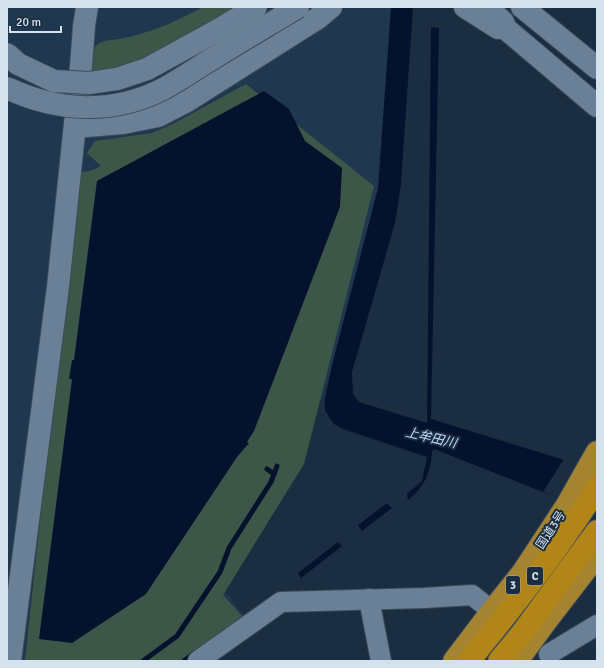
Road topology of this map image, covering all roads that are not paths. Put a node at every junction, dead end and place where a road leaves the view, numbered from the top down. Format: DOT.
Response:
graph roads {
  1 [pos="87,7"];
  2 [pos="256,7"];
  3 [pos="298,7"];
  4 [pos="331,7"];
  5 [pos="465,7"];
  6 [pos="487,7"];
  7 [pos="522,7"];
  8 [pos="506,29"];
  9 [pos="7,54"];
  10 [pos="597,68"];
  11 [pos="7,88"];
  12 [pos="597,106"];
  13 [pos="75,127"];
  14 [pos="594,458"];
  15 [pos="597,488"];
  16 [pos="597,531"];
  17 [pos="597,555"];
  18 [pos="369,599"];
  19 [pos="492,611"];
  20 [pos="597,625"];
  21 [pos="532,641"];
  22 [pos="552,658"];
  23 [pos="10,661"];
  24 [pos="198,661"];
  25 [pos="380,661"];
  26 [pos="454,661"];
  27 [pos="469,661"];
  28 [pos="499,661"];
  29 [pos="517,661"];
  1 -- 13 [label="street"];
  2 -- 9 [label="street, bridge"];
  3 -- 11 [label="street, bridge"];
  4 -- 13 [label="street"];
  5 -- 8 [label="street"];
  6 -- 8 [label="street"];
  7 -- 10 [label="street"];
  8 -- 12 [label="street"];
  13 -- 23 [label="street"];
  14 -- 19 [label="highway, 国道3号 / 3"];
  15 -- 27 [label="highway, C"];
  16 -- 28 [label="highway, C"];
  17 -- 21 [label="highway"];
  18 -- 19 [label="street"];
  18 -- 24 [label="street"];
  18 -- 25 [label="street"];
  19 -- 26 [label="highway, 国道3号 / 3"];
  20 -- 22 [label="street"];
  21 -- 22 [label="street"];
  21 -- 29 [label="highway"];
}
